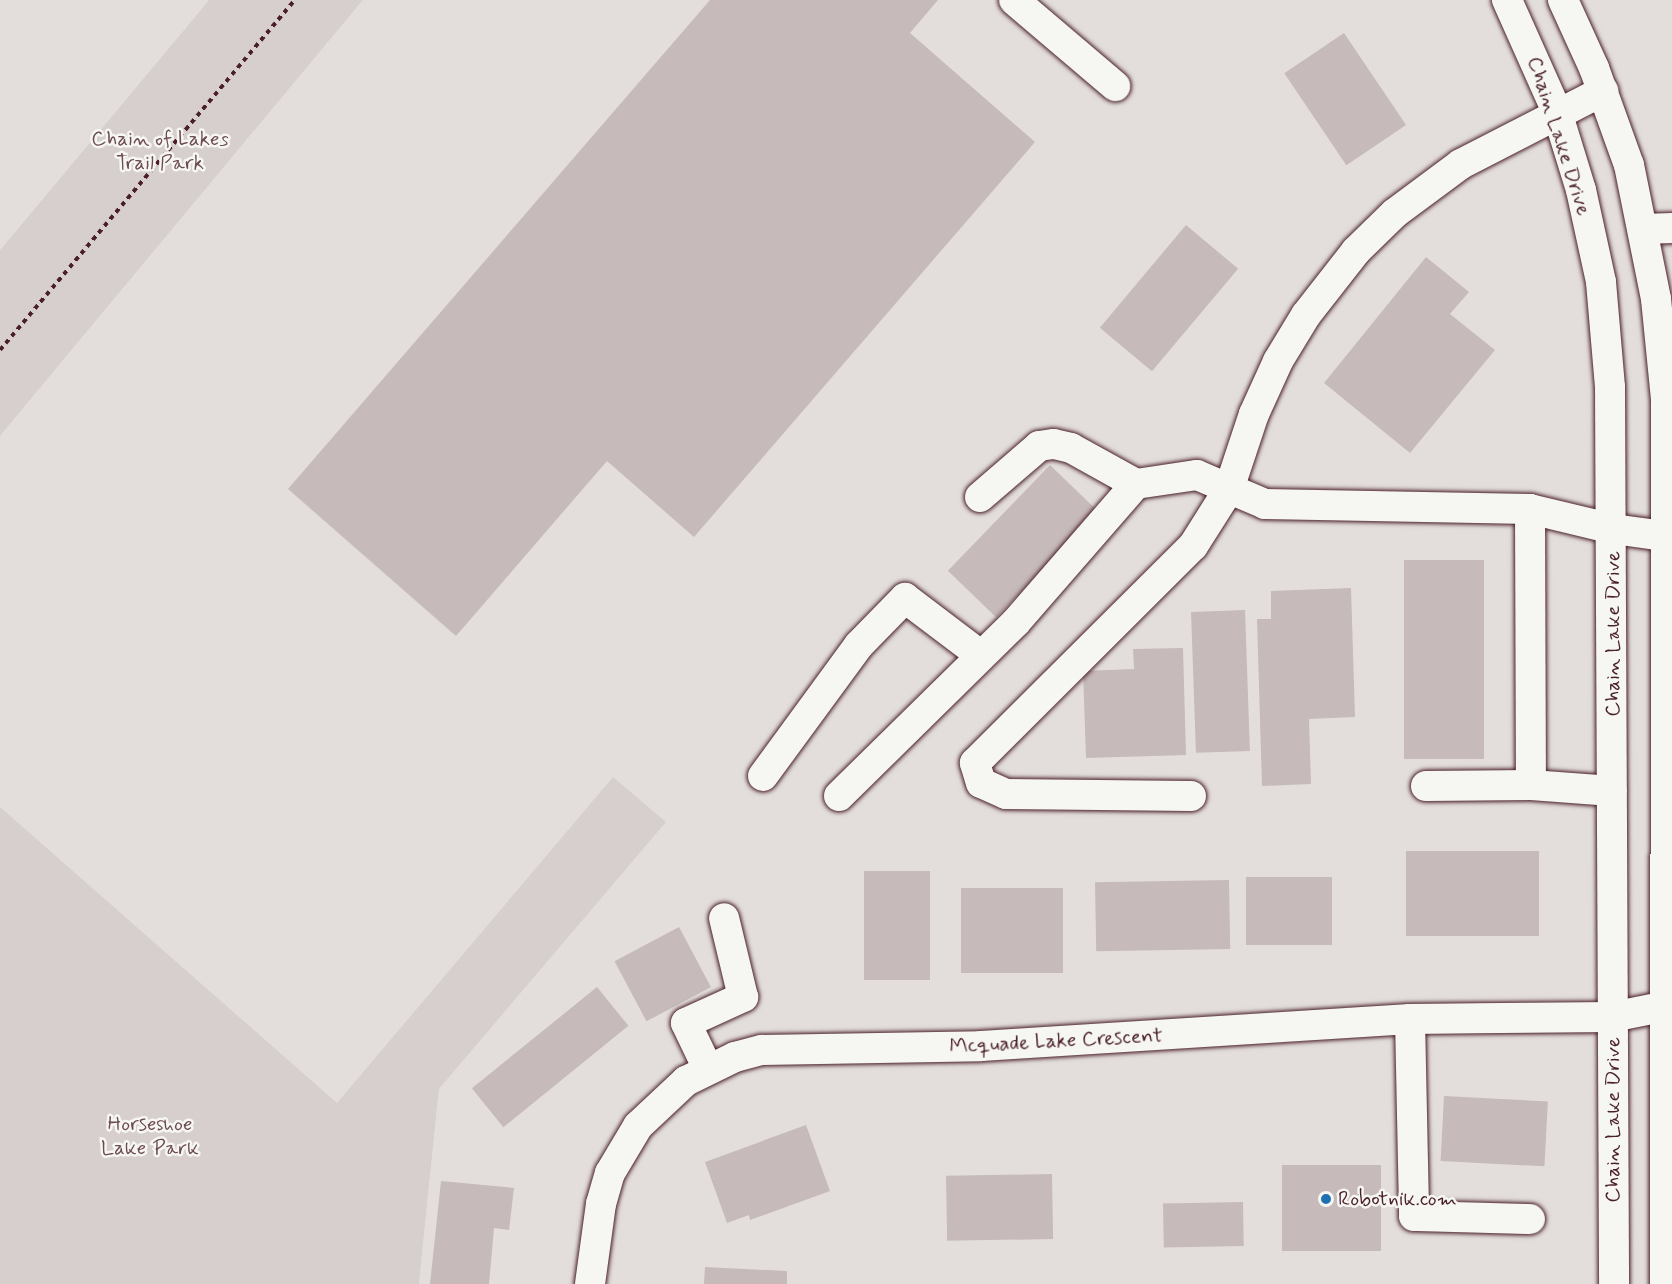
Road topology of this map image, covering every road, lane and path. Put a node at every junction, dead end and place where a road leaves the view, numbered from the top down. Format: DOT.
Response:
graph roads {
  1 [pos="295,0"];
  2 [pos="1014,0"];
  3 [pos="1507,0"];
  4 [pos="1563,0"];
  5 [pos="1115,86"];
  6 [pos="1603,92"];
  7 [pos="1557,112"];
  8 [pos="1658,229"];
  9 [pos="0,350"];
  10 [pos="1136,484"];
  11 [pos="1229,489"];
  12 [pos="980,497"];
  13 [pos="1530,509"];
  14 [pos="1613,529"];
  15 [pos="1669,537"];
  16 [pos="980,654"];
  17 [pos="763,776"];
  18 [pos="1531,785"];
  19 [pos="1426,786"];
  20 [pos="1612,791"];
  21 [pos="839,796"];
  22 [pos="1191,796"];
  23 [pos="1669,881"];
  24 [pos="724,918"];
  25 [pos="1669,1006"];
  26 [pos="1612,1017"];
  27 [pos="1410,1019"];
  28 [pos="708,1069"];
  29 [pos="1530,1219"];
  30 [pos="590,1284"];
  31 [pos="1614,1284"];
  32 [pos="1665,1284"];
  1 -- 9 [label="path"];
  2 -- 5 [label="street"];
  3 -- 7 [label="street, Chain Lake Drive"];
  4 -- 6 [label="street"];
  6 -- 7 [label="street"];
  6 -- 8 [label="street"];
  7 -- 11 [label="street"];
  7 -- 14 [label="street, Chain Lake Drive"];
  8 -- 15 [label="street"];
  10 -- 11 [label="street"];
  10 -- 12 [label="street"];
  10 -- 16 [label="street"];
  11 -- 13 [label="street"];
  11 -- 22 [label="street"];
  13 -- 14 [label="street"];
  13 -- 18 [label="street"];
  14 -- 15 [label="street"];
  14 -- 20 [label="street, Chain Lake Drive"];
  15 -- 23 [label="street"];
  16 -- 17 [label="street"];
  16 -- 21 [label="street"];
  18 -- 19 [label="street"];
  18 -- 20 [label="street"];
  20 -- 26 [label="street, Chain Lake Drive"];
  23 -- 25 [label="street"];
  24 -- 28 [label="street"];
  25 -- 26 [label="street, Mcquade Lake Crescent"];
  25 -- 32 [label="street"];
  26 -- 27 [label="street, Mcquade Lake Crescent"];
  26 -- 31 [label="street, Chain Lake Drive"];
  27 -- 28 [label="street, Mcquade Lake Crescent"];
  27 -- 29 [label="street"];
  28 -- 30 [label="street, Mcquade Lake Crescent"];
}
